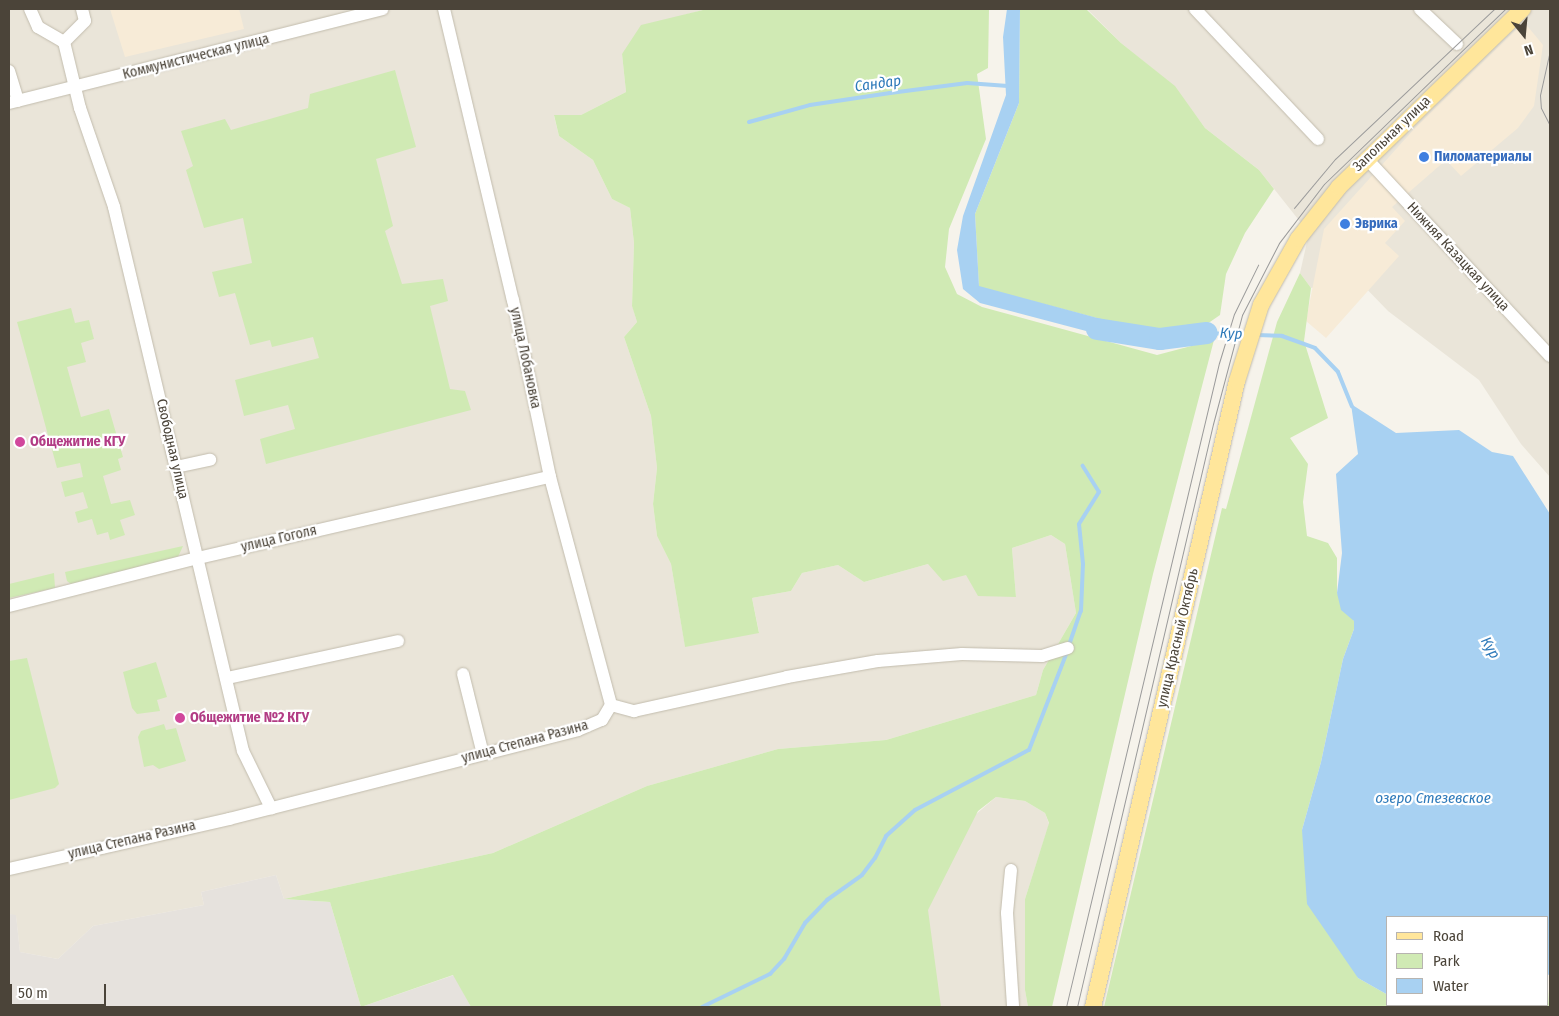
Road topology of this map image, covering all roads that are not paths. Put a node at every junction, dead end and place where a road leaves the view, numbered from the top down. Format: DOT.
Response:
graph roads {
  1 [pos="30,9"];
  2 [pos="82,9"];
  3 [pos="444,9"];
  4 [pos="1195,9"];
  5 [pos="1420,9"];
  6 [pos="1523,9"];
  7 [pos="375,10"];
  8 [pos="64,42"];
  9 [pos="1457,44"];
  10 [pos="9,71"];
  11 [pos="77,87"];
  12 [pos="13,102"];
  13 [pos="1318,139"];
  14 [pos="1366,158"];
  15 [pos="1277,273"];
  16 [pos="1550,356"];
  17 [pos="210,460"];
  18 [pos="176,467"];
  19 [pos="550,477"];
  20 [pos="198,558"];
  21 [pos="9,606"];
  22 [pos="398,640"];
  23 [pos="1068,648"];
  24 [pos="463,674"];
  25 [pos="228,678"];
  26 [pos="610,705"];
  27 [pos="483,754"];
  28 [pos="271,808"];
  29 [pos="9,869"];
  30 [pos="1011,870"];
  31 [pos="1012,1007"];
  32 [pos="1092,1007"];
  1 -- 8 [label="street"];
  2 -- 8 [label="street"];
  3 -- 19 [label="street, улица Лобановка"];
  4 -- 13 [label="street"];
  5 -- 9 [label="street"];
  6 -- 14 [label="main road, Запольная улица"];
  7 -- 11 [label="street, Коммунистическая улица"];
  8 -- 11 [label="street, Свободная улица"];
  10 -- 12 [label="street"];
  11 -- 12 [label="street, Коммунистическая улица"];
  11 -- 18 [label="street, Свободная улица"];
  14 -- 15 [label="main road, Запольная улица"];
  14 -- 16 [label="street, Нижняя Казацкая улица"];
  15 -- 32 [label="main road, улица Красный Октябрь"];
  17 -- 18 [label="street"];
  18 -- 20 [label="street, Свободная улица"];
  19 -- 20 [label="street, улица Гоголя"];
  19 -- 26 [label="street, улица Лобановка"];
  20 -- 21 [label="street, улица Гоголя"];
  20 -- 25 [label="street, Свободная улица"];
  22 -- 25 [label="street"];
  23 -- 26 [label="street"];
  24 -- 27 [label="street"];
  25 -- 28 [label="street, Свободная улица"];
  26 -- 27 [label="street, улица Степана Разина"];
  27 -- 28 [label="street, улица Степана Разина"];
  28 -- 29 [label="street, улица Степана Разина"];
  30 -- 31 [label="street"];
}
